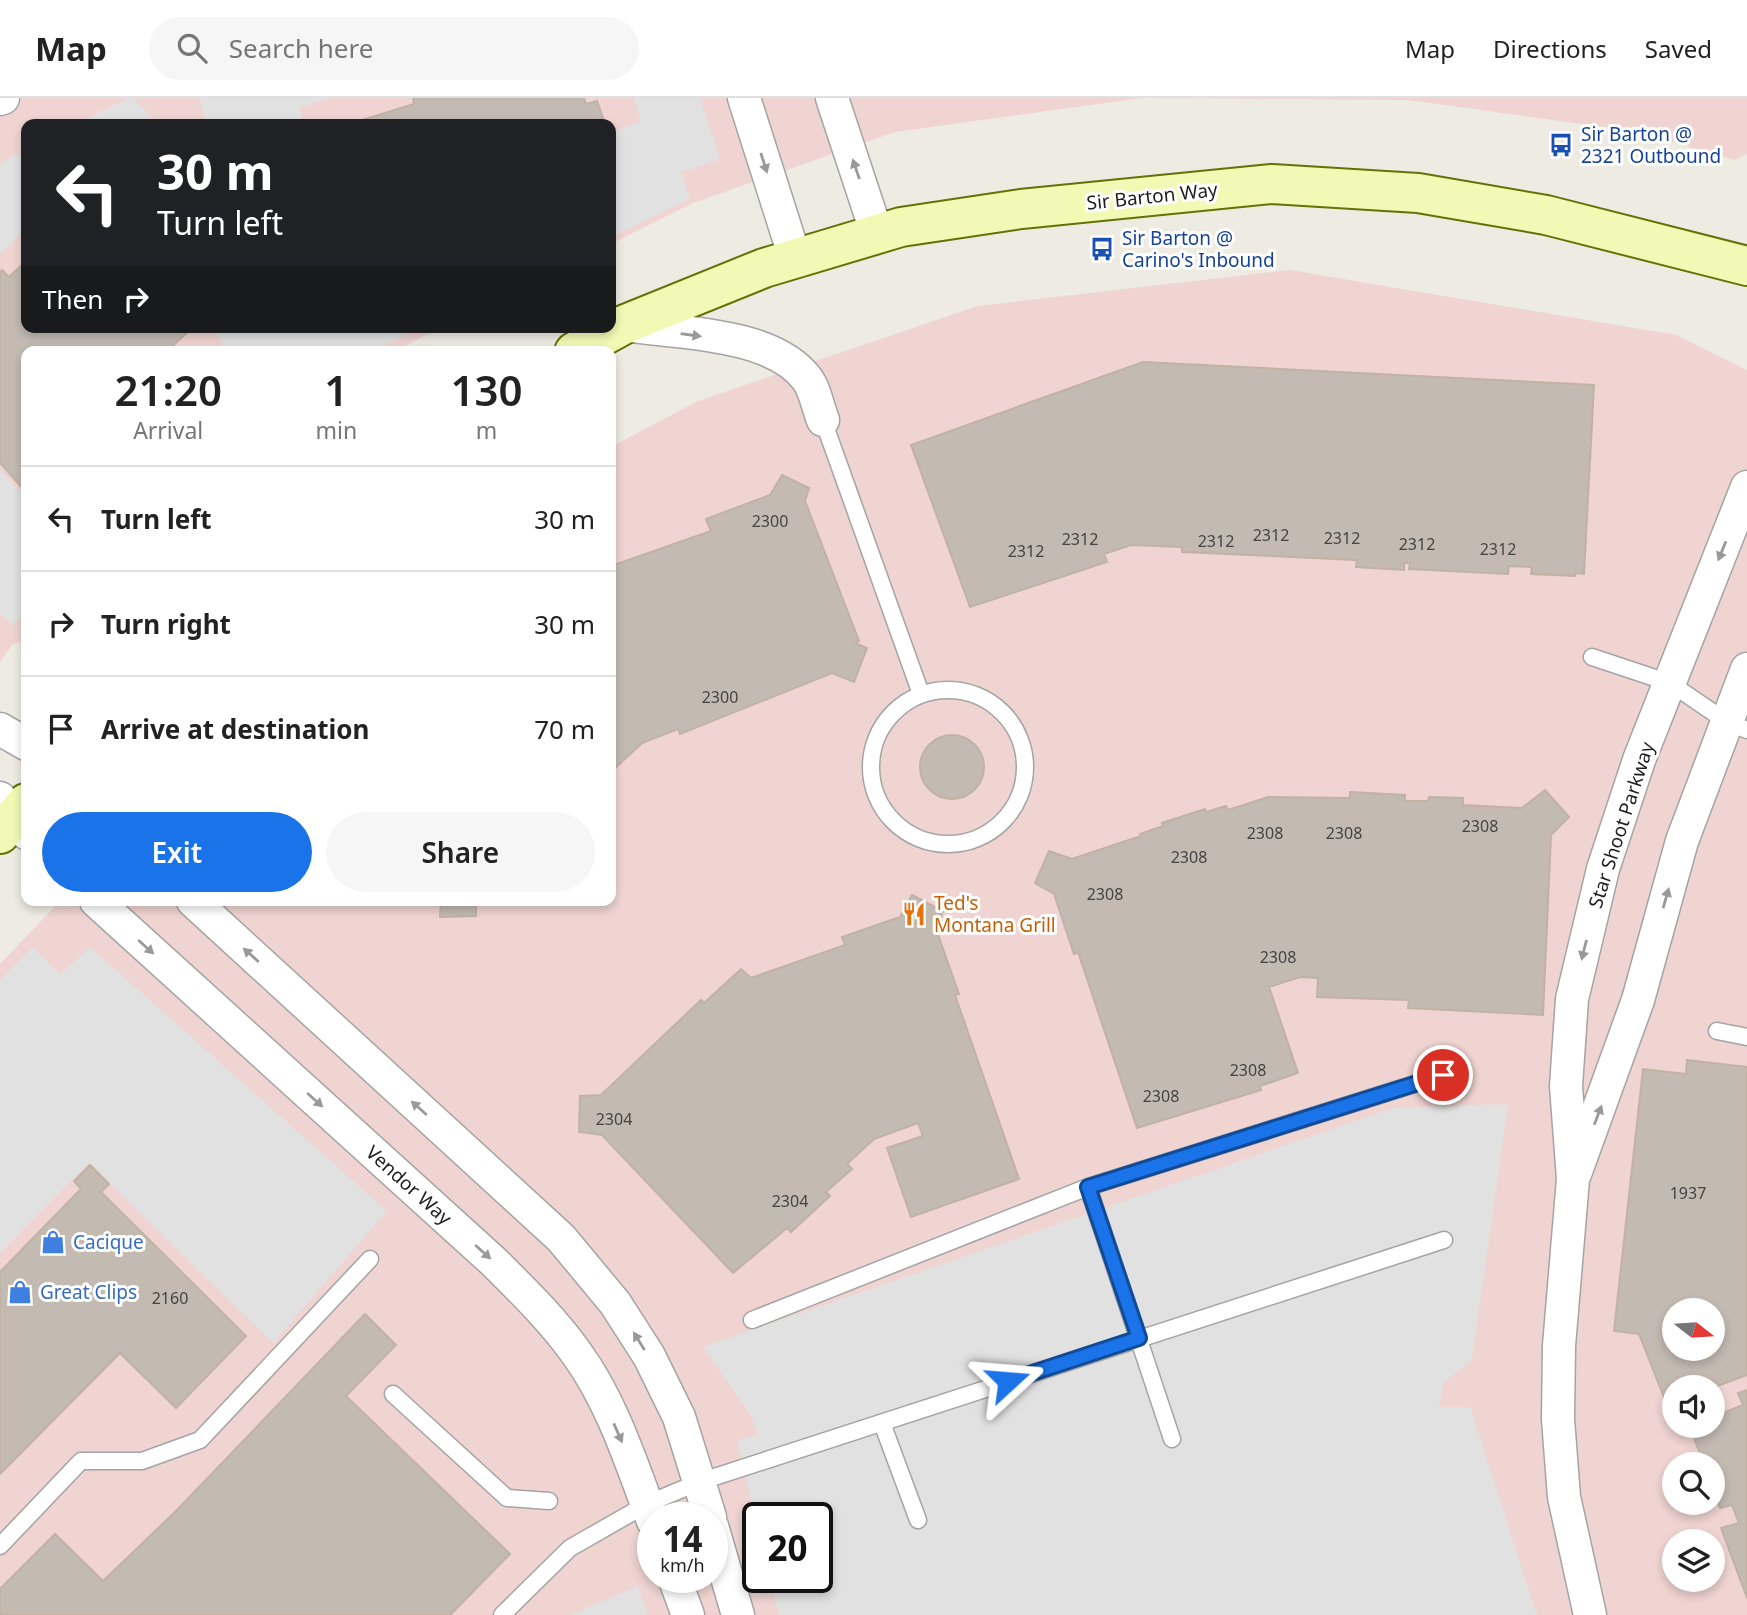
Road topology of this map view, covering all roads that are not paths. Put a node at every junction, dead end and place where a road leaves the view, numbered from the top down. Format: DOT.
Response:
graph roads {
  1 [pos="744,98"];
  2 [pos="831,98"];
  3 [pos="877,234"];
  4 [pos="795,258"];
  5 [pos="1747,266"];
  6 [pos="623,325"];
  7 [pos="616,329"];
  8 [pos="608,333"];
  9 [pos="584,346"];
  10 [pos="822,420"];
  11 [pos="1747,487"];
  12 [pos="1592,657"];
  13 [pos="1747,668"];
  14 [pos="1670,683"];
  15 [pos="921,694"];
  16 [pos="1737,726"];
  17 [pos="0,729"];
  18 [pos="21,741"];
  19 [pos="102,906"];
  20 [pos="198,906"];
  21 [pos="1717,1031"];
  22 [pos="1747,1037"];
  23 [pos="1457,1084"];
  24 [pos="1573,1178"];
  25 [pos="1088,1187"];
  26 [pos="1444,1240"];
  27 [pos="370,1259"];
  28 [pos="752,1320"];
  29 [pos="1139,1338"];
  30 [pos="393,1394"];
  31 [pos="882,1423"];
  32 [pos="1172,1439"];
  33 [pos="699,1482"];
  34 [pos="549,1501"];
  35 [pos="646,1502"];
  36 [pos="666,1502"];
  37 [pos="705,1502"];
  38 [pos="637,1518"];
  39 [pos="918,1520"];
  40 [pos="0,1546"];
  41 [pos="728,1580"];
  42 [pos="680,1593"];
  43 [pos="502,1615"];
  44 [pos="688,1615"];
  45 [pos="738,1615"];
  46 [pos="1590,1615"];
  1 -- 4 [label="street, one-way"];
  3 -- 2 [label="street, one-way"];
  3 -- 4 [label="main road, Sir Barton Way"];
  3 -- 5 [label="main road, Sir Barton Way"];
  4 -- 6 [label="main road, Sir Barton Way"];
  6 -- 7 [label="main road, Sir Barton Way"];
  6 -- 10 [label="street, one-way"];
  8 -- 9 [label="main road, Sir Barton Way"];
  10 -- 15 [label="lane"];
  11 -- 14 [label="street, Star Shoot Parkway, one-way"];
  12 -- 14 [label="lane"];
  13 -- 16 [label="street, Star Shoot Parkway"];
  14 -- 16 [label="lane"];
  14 -- 24 [label="street, Star Shoot Parkway, one-way"];
  15 -- 15 [label="lane"];
  24 -- 16 [label="street, Star Shoot Parkway, one-way"];
  17 -- 18 [label="street"];
  19 -- 35 [label="street, Vendor Way, one-way"];
  33 -- 20 [label="street, one-way"];
  21 -- 22 [label="lane"];
  23 -- 25 [label="lane"];
  24 -- 46 [label="street, Star Shoot Parkway"];
  25 -- 28 [label="lane"];
  25 -- 29 [label="lane"];
  26 -- 29 [label="lane"];
  27 -- 40 [label="lane"];
  29 -- 31 [label="lane"];
  29 -- 32 [label="lane"];
  30 -- 34 [label="lane"];
  31 -- 33 [label="lane"];
  31 -- 39 [label="lane"];
  33 -- 36 [label="lane"];
  33 -- 37 [label="street"];
  38 -- 43 [label="lane"];
  41 -- 45 [label="street"];
  42 -- 44 [label="street"];
}
